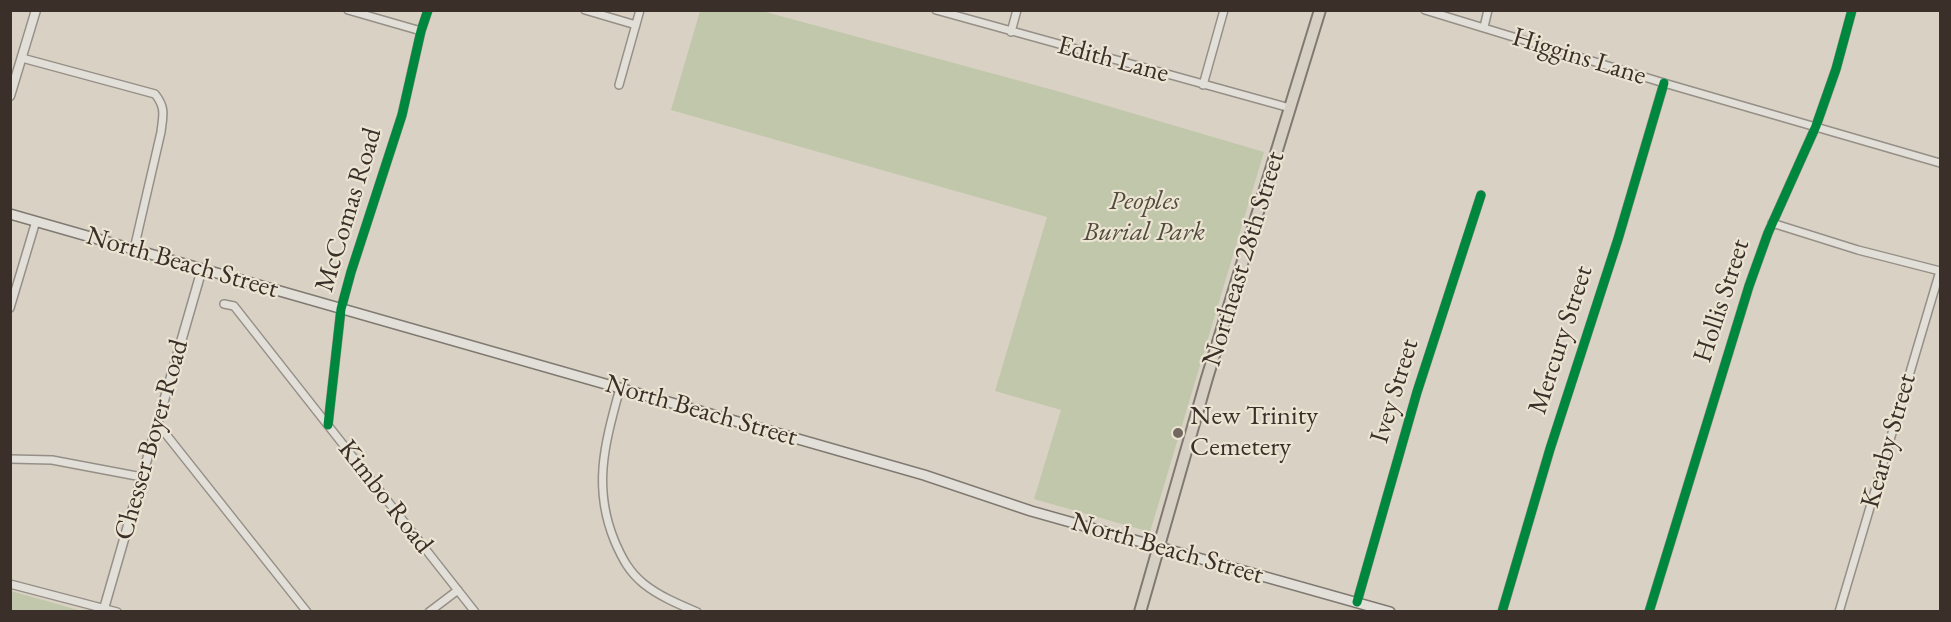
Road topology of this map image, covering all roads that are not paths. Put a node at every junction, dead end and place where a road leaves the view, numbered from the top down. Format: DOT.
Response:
graph roads {
  1 [pos="36,10"];
  2 [pos="348,10"];
  3 [pos="428,10"];
  4 [pos="585,10"];
  5 [pos="640,10"];
  6 [pos="936,10"];
  7 [pos="1017,10"];
  8 [pos="1224,10"];
  9 [pos="1320,10"];
  10 [pos="1425,10"];
  11 [pos="1488,10"];
  12 [pos="1852,10"];
  13 [pos="636,25"];
  14 [pos="1484,27"];
  15 [pos="421,32"];
  16 [pos="1011,32"];
  17 [pos="22,58"];
  18 [pos="1664,83"];
  19 [pos="619,85"];
  20 [pos="1203,85"];
  21 [pos="10,96"];
  22 [pos="1290,108"];
  23 [pos="1816,126"];
  24 [pos="1941,163"];
  25 [pos="1481,195"];
  26 [pos="10,214"];
  27 [pos="36,221"];
  28 [pos="1772,223"];
  29 [pos="134,249"];
  30 [pos="202,269"];
  31 [pos="1940,271"];
  32 [pos="224,304"];
  33 [pos="10,308"];
  34 [pos="341,309"];
  35 [pos="620,388"];
  36 [pos="157,423"];
  37 [pos="328,425"];
  38 [pos="10,459"];
  39 [pos="142,477"];
  40 [pos="1158,548"];
  41 [pos="10,584"];
  42 [pos="458,590"];
  43 [pos="1357,602"];
  44 [pos="103,610"];
  45 [pos="117,612"];
  46 [pos="308,612"];
  47 [pos="429,612"];
  48 [pos="475,612"];
  49 [pos="697,612"];
  50 [pos="1140,612"];
  51 [pos="1390,612"];
  52 [pos="1502,612"];
  53 [pos="1648,612"];
  54 [pos="1839,612"];
  1 -- 17 [label="street"];
  2 -- 15 [label="street"];
  3 -- 15 [label="street, McComas Road"];
  4 -- 13 [label="street"];
  5 -- 13 [label="street"];
  6 -- 16 [label="street, Edith Lane"];
  7 -- 16 [label="street"];
  8 -- 20 [label="street"];
  9 -- 22 [label="main road, Northeast 28th Street"];
  10 -- 14 [label="street, Higgins Lane"];
  11 -- 14 [label="street"];
  12 -- 23 [label="street, Hollis Street"];
  13 -- 19 [label="street"];
  14 -- 18 [label="street, Higgins Lane"];
  15 -- 34 [label="street, McComas Road"];
  16 -- 20 [label="street, Edith Lane"];
  17 -- 21 [label="street"];
  17 -- 29 [label="street"];
  18 -- 23 [label="street, Higgins Lane"];
  18 -- 52 [label="street, Mercury Street"];
  20 -- 22 [label="street, Edith Lane"];
  22 -- 40 [label="main road, Northeast 28th Street"];
  23 -- 24 [label="street, Higgins Lane"];
  23 -- 28 [label="street, Hollis Street"];
  25 -- 43 [label="street, Ivey Street"];
  26 -- 27 [label="main road, North Beach Street"];
  27 -- 29 [label="main road, North Beach Street"];
  27 -- 33 [label="street"];
  28 -- 31 [label="street"];
  28 -- 53 [label="street, Hollis Street"];
  29 -- 30 [label="main road, North Beach Street"];
  30 -- 34 [label="main road, North Beach Street"];
  30 -- 36 [label="street, Chesser Boyer Road"];
  31 -- 54 [label="street, Kearby Street"];
  32 -- 37 [label="street, Kimbo Road"];
  34 -- 35 [label="main road, North Beach Street"];
  34 -- 37 [label="street, McComas Road"];
  35 -- 40 [label="main road, North Beach Street"];
  35 -- 49 [label="street"];
  36 -- 39 [label="street, Chesser Boyer Road"];
  36 -- 46 [label="street"];
  37 -- 42 [label="street, Kimbo Road"];
  38 -- 39 [label="street"];
  39 -- 44 [label="street, Chesser Boyer Road"];
  40 -- 43 [label="main road, North Beach Street"];
  40 -- 50 [label="main road, Northeast 28th Street"];
  41 -- 44 [label="street"];
  42 -- 47 [label="street"];
  42 -- 48 [label="street, Kimbo Road"];
  43 -- 51 [label="main road, North Beach Street"];
  44 -- 45 [label="street"];
}
